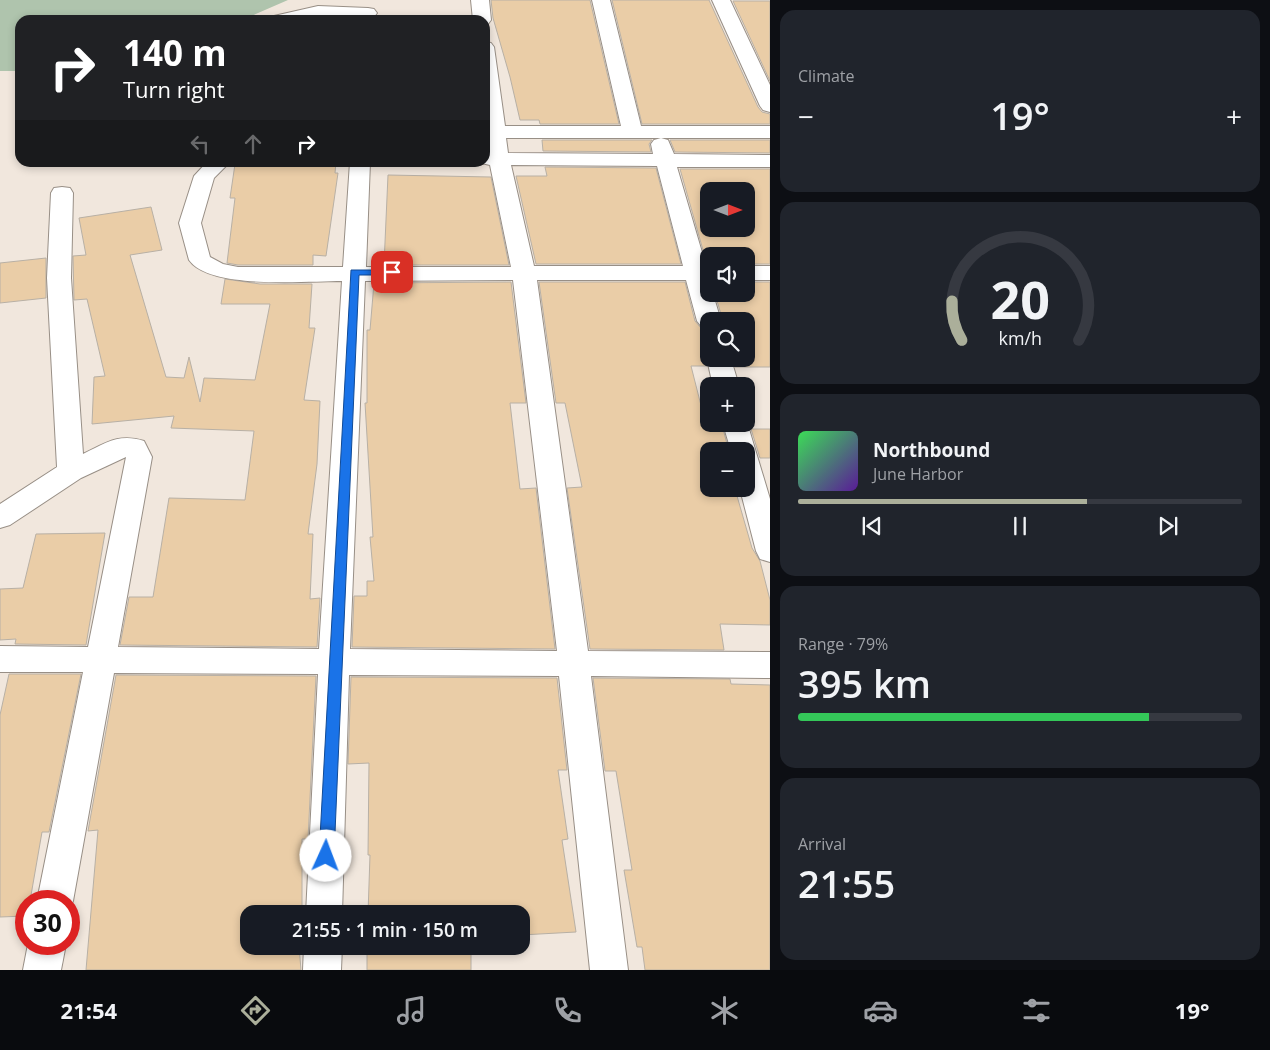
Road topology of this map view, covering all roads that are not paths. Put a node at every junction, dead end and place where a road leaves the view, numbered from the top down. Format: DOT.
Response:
graph roads {
  1 [pos="480,0"];
  2 [pos="601,0"];
  3 [pos="721,0"];
  4 [pos="369,11"];
  5 [pos="301,15"];
  6 [pos="482,15"];
  7 [pos="770,106"];
  8 [pos="490,129"];
  9 [pos="633,132"];
  10 [pos="658,132"];
  11 [pos="770,132"];
  12 [pos="491,145"];
  13 [pos="770,161"];
  14 [pos="666,162"];
  15 [pos="214,167"];
  16 [pos="360,167"];
  17 [pos="62,193"];
  18 [pos="700,264"];
  19 [pos="354,272"];
  20 [pos="524,273"];
  21 [pos="700,273"];
  22 [pos="755,273"];
  23 [pos="770,273"];
  24 [pos="72,471"];
  25 [pos="755,495"];
  26 [pos="0,518"];
  27 [pos="770,551"];
  28 [pos="0,659"];
  29 [pos="100,661"];
  30 [pos="334,662"];
  31 [pos="574,665"];
  32 [pos="770,665"];
  33 [pos="57,890"];
  34 [pos="324,905"];
  35 [pos="45,955"];
  36 [pos="323,955"];
  37 [pos="42,970"];
  38 [pos="322,970"];
  39 [pos="610,970"];
  1 -- 6 [label="street"];
  2 -- 9 [label="street"];
  3 -- 7 [label="street"];
  4 -- 5 [label="street"];
  8 -- 12 [label="street"];
  9 -- 10 [label="street"];
  9 -- 12 [label="street"];
  10 -- 11 [label="street"];
  10 -- 14 [label="street"];
  12 -- 14 [label="street"];
  12 -- 20 [label="street"];
  13 -- 14 [label="street"];
  14 -- 18 [label="street"];
  15 -- 19 [label="street"];
  16 -- 19 [label="street"];
  17 -- 24 [label="street"];
  19 -- 20 [label="street"];
  19 -- 30 [label="street"];
  20 -- 21 [label="street"];
  20 -- 31 [label="street"];
  22 -- 23 [label="street"];
  24 -- 26 [label="street"];
  24 -- 29 [label="street"];
  25 -- 27 [label="street"];
  28 -- 29 [label="street"];
  29 -- 30 [label="street"];
  29 -- 33 [label="street"];
  30 -- 31 [label="street"];
  30 -- 34 [label="street"];
  31 -- 32 [label="street"];
  31 -- 39 [label="street"];
  35 -- 37 [label="street"];
  36 -- 38 [label="street"];
}
